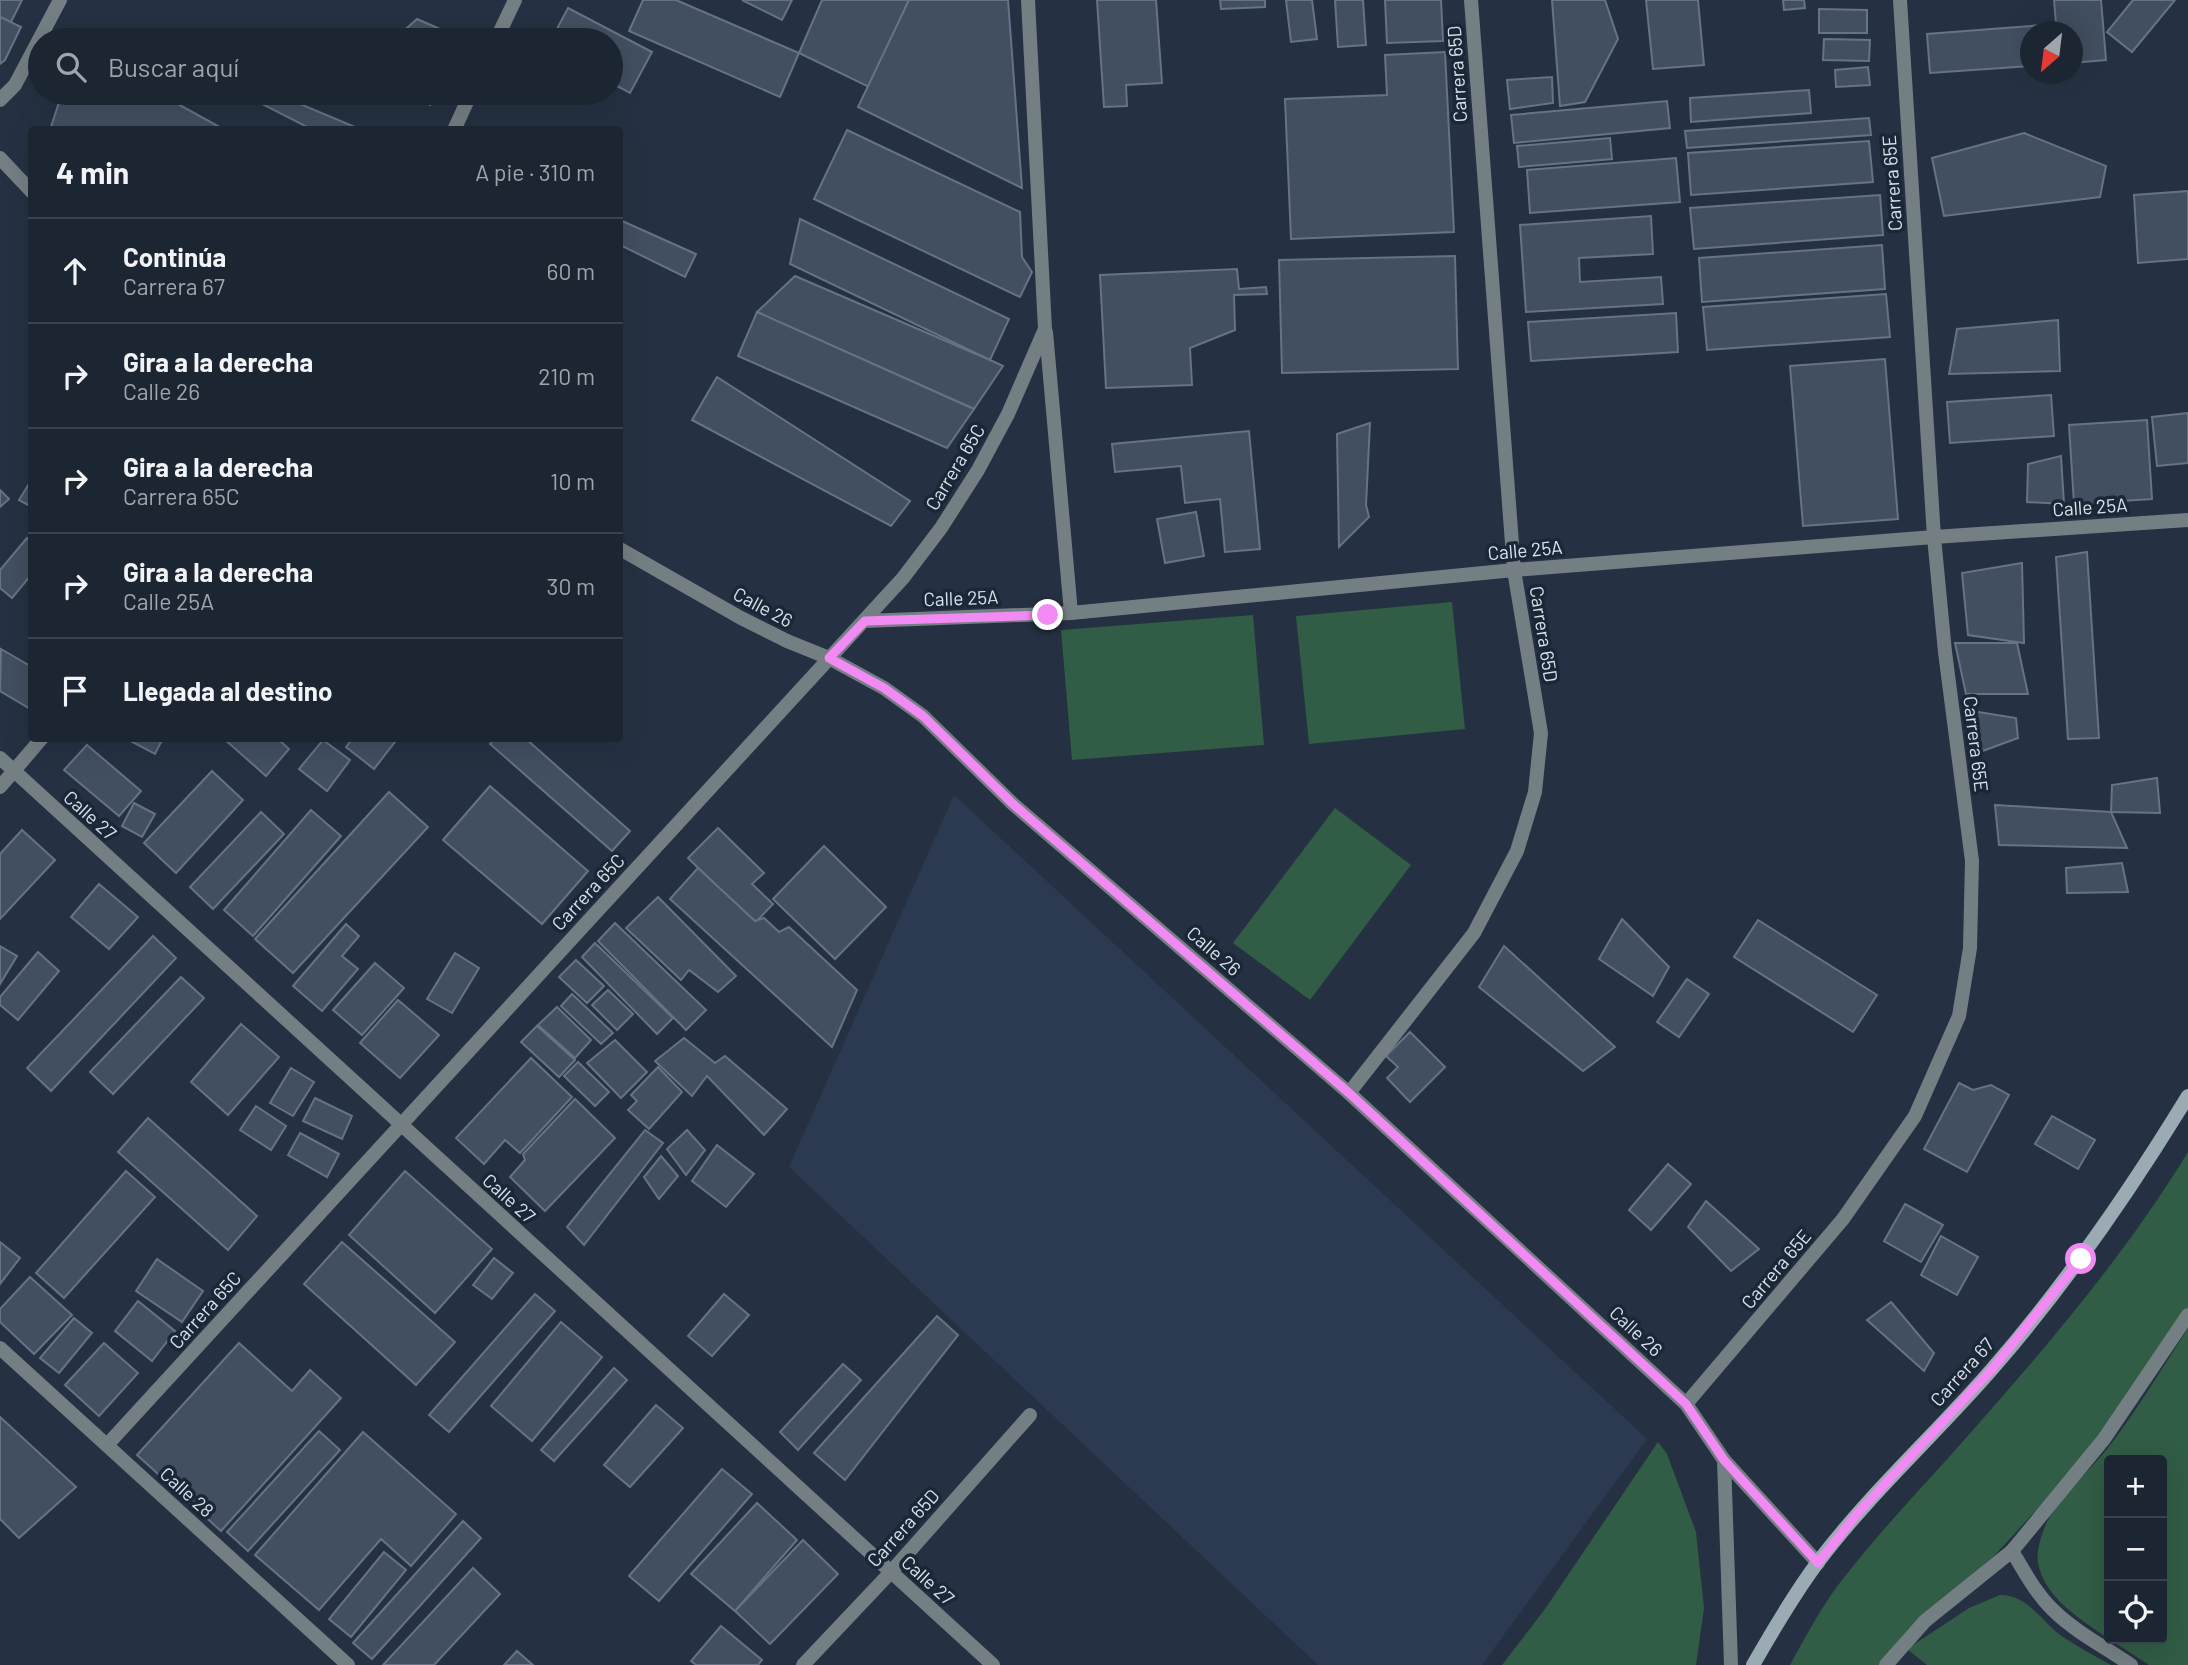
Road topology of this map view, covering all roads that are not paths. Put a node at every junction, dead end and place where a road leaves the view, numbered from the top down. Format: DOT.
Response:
graph roads {
  1 [pos="60,0"];
  2 [pos="515,0"];
  3 [pos="1028,0"];
  4 [pos="1471,0"];
  5 [pos="1899,0"];
  6 [pos="45,28"];
  7 [pos="502,28"];
  8 [pos="28,60"];
  9 [pos="0,100"];
  10 [pos="465,105"];
  11 [pos="456,126"];
  12 [pos="0,158"];
  13 [pos="28,188"];
  14 [pos="1045,329"];
  15 [pos="2188,520"];
  16 [pos="1934,537"];
  17 [pos="623,552"];
  18 [pos="1514,570"];
  19 [pos="1071,613"];
  20 [pos="865,621"];
  21 [pos="829,658"];
  22 [pos="39,742"];
  23 [pos="0,758"];
  24 [pos="14,772"];
  25 [pos="0,788"];
  26 [pos="1349,1093"];
  27 [pos="2188,1096"];
  28 [pos="400,1124"];
  29 [pos="2188,1315"];
  30 [pos="0,1348"];
  31 [pos="1686,1404"];
  32 [pos="1030,1415"];
  33 [pos="107,1445"];
  34 [pos="1724,1460"];
  35 [pos="2012,1551"];
  36 [pos="1818,1563"];
  37 [pos="891,1572"];
  38 [pos="348,1665"];
  39 [pos="803,1665"];
  40 [pos="993,1665"];
  41 [pos="1731,1665"];
  42 [pos="1753,1665"];
  43 [pos="1886,1665"];
  44 [pos="2132,1665"];
  1 -- 6 [label="street"];
  2 -- 7 [label="street"];
  3 -- 14 [label="street, Carrera 65C"];
  4 -- 18 [label="street, Carrera 65D"];
  5 -- 16 [label="street, Carrera 65E"];
  8 -- 9 [label="street"];
  10 -- 11 [label="street"];
  12 -- 13 [label="street"];
  14 -- 19 [label="street, Carrera 65C"];
  14 -- 20 [label="street, Carrera 65C"];
  15 -- 16 [label="street, Calle 25A"];
  16 -- 18 [label="street, Calle 25A"];
  16 -- 31 [label="street, Carrera 65E"];
  17 -- 21 [label="street, Calle 26"];
  18 -- 19 [label="street, Calle 25A"];
  18 -- 26 [label="street, Carrera 65D"];
  19 -- 20 [label="street, Calle 25A"];
  20 -- 21 [label="street, Carrera 65C"];
  21 -- 26 [label="street, Calle 26"];
  21 -- 28 [label="street, Carrera 65C"];
  22 -- 24 [label="street"];
  23 -- 24 [label="street, Calle 27"];
  24 -- 25 [label="street"];
  24 -- 28 [label="street, Calle 27"];
  26 -- 31 [label="street, Calle 26"];
  27 -- 36 [label="street, Carrera 67"];
  28 -- 33 [label="street, Carrera 65C"];
  28 -- 37 [label="street, Calle 27"];
  29 -- 35 [label="street"];
  30 -- 33 [label="street, Calle 28"];
  31 -- 34 [label="street, Calle 26"];
  32 -- 37 [label="street, Carrera 65D"];
  33 -- 38 [label="street, Calle 28"];
  34 -- 36 [label="street, Calle 26"];
  34 -- 41 [label="street"];
  35 -- 43 [label="street"];
  35 -- 44 [label="street"];
  36 -- 42 [label="street, Carrera 67"];
  37 -- 39 [label="street, Carrera 65D"];
  37 -- 40 [label="street, Calle 27"];
}
